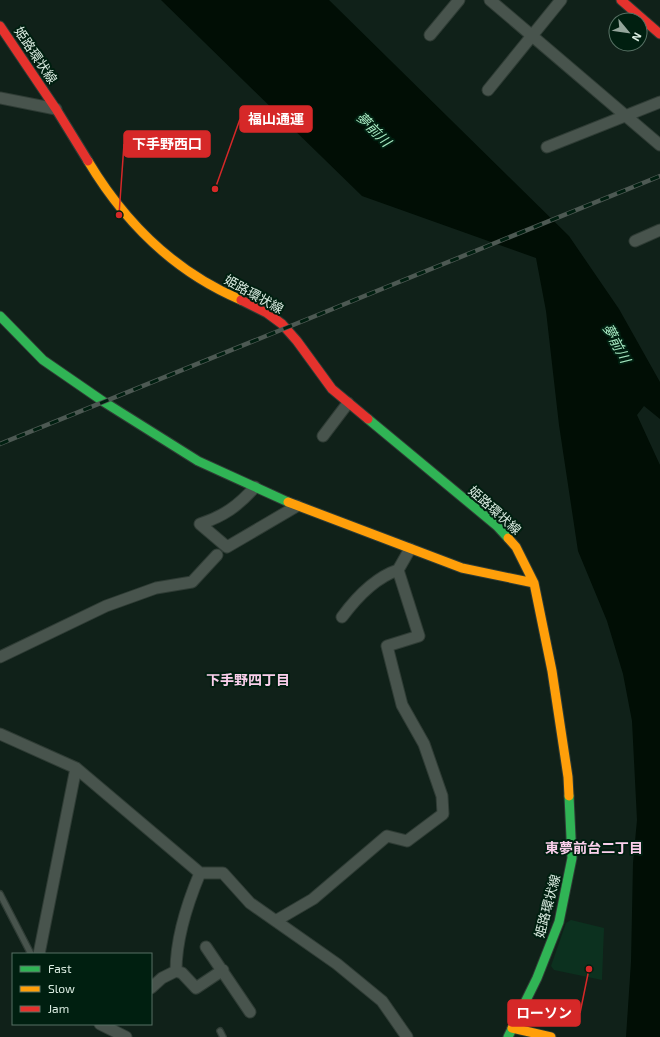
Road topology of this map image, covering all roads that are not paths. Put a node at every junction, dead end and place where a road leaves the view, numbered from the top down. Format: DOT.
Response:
graph roads {
  1 [pos="459,0"];
  2 [pos="490,0"];
  3 [pos="560,0"];
  4 [pos="621,0"];
  5 [pos="0,26"];
  6 [pos="660,34"];
  7 [pos="430,35"];
  8 [pos="531,35"];
  9 [pos="488,90"];
  10 [pos="0,98"];
  11 [pos="660,102"];
  12 [pos="56,109"];
  13 [pos="625,116"];
  14 [pos="660,145"];
  15 [pos="547,147"];
  16 [pos="660,230"];
  17 [pos="635,241"];
  18 [pos="0,316"];
  19 [pos="348,403"];
  20 [pos="323,436"];
  21 [pos="255,487"];
  22 [pos="297,506"];
  23 [pos="410,549"];
  24 [pos="218,555"];
  25 [pos="398,570"];
  26 [pos="534,583"];
  27 [pos="342,617"];
  28 [pos="0,657"];
  29 [pos="0,734"];
  30 [pos="76,768"];
  31 [pos="200,873"];
  32 [pos="0,894"];
  33 [pos="277,920"];
  34 [pos="206,946"];
  35 [pos="30,953"];
  36 [pos="39,953"];
  37 [pos="222,970"];
  38 [pos="176,971"];
  39 [pos="152,987"];
  40 [pos="250,1012"];
  41 [pos="107,1025"];
  42 [pos="510,1033"];
  43 [pos="126,1037"];
  44 [pos="408,1037"];
  45 [pos="551,1037"];
  1 -- 7 [label="street"];
  2 -- 8 [label="street"];
  3 -- 8 [label="street"];
  4 -- 6 [label="main road"];
  5 -- 12 [label="main road, 姫路環状線"];
  8 -- 9 [label="street"];
  8 -- 13 [label="street"];
  10 -- 12 [label="street"];
  11 -- 13 [label="street"];
  12 -- 19 [label="main road, 姫路環状線"];
  13 -- 14 [label="street"];
  13 -- 15 [label="street"];
  16 -- 17 [label="street"];
  18 -- 21 [label="main road"];
  19 -- 20 [label="street"];
  19 -- 26 [label="main road, 姫路環状線"];
  21 -- 22 [label="main road"];
  21 -- 22 [label="street"];
  22 -- 23 [label="main road"];
  23 -- 25 [label="street"];
  23 -- 26 [label="main road"];
  24 -- 28 [label="street"];
  25 -- 27 [label="street"];
  25 -- 33 [label="street"];
  26 -- 42 [label="main road, 姫路環状線"];
  29 -- 30 [label="street"];
  30 -- 31 [label="street"];
  30 -- 36 [label="street"];
  31 -- 33 [label="street"];
  31 -- 38 [label="street"];
  32 -- 35 [label="lane"];
  33 -- 44 [label="street"];
  34 -- 37 [label="street"];
  37 -- 38 [label="street"];
  37 -- 40 [label="street"];
  38 -- 39 [label="street"];
  41 -- 43 [label="street"];
  42 -- 45 [label="main road"];
}
